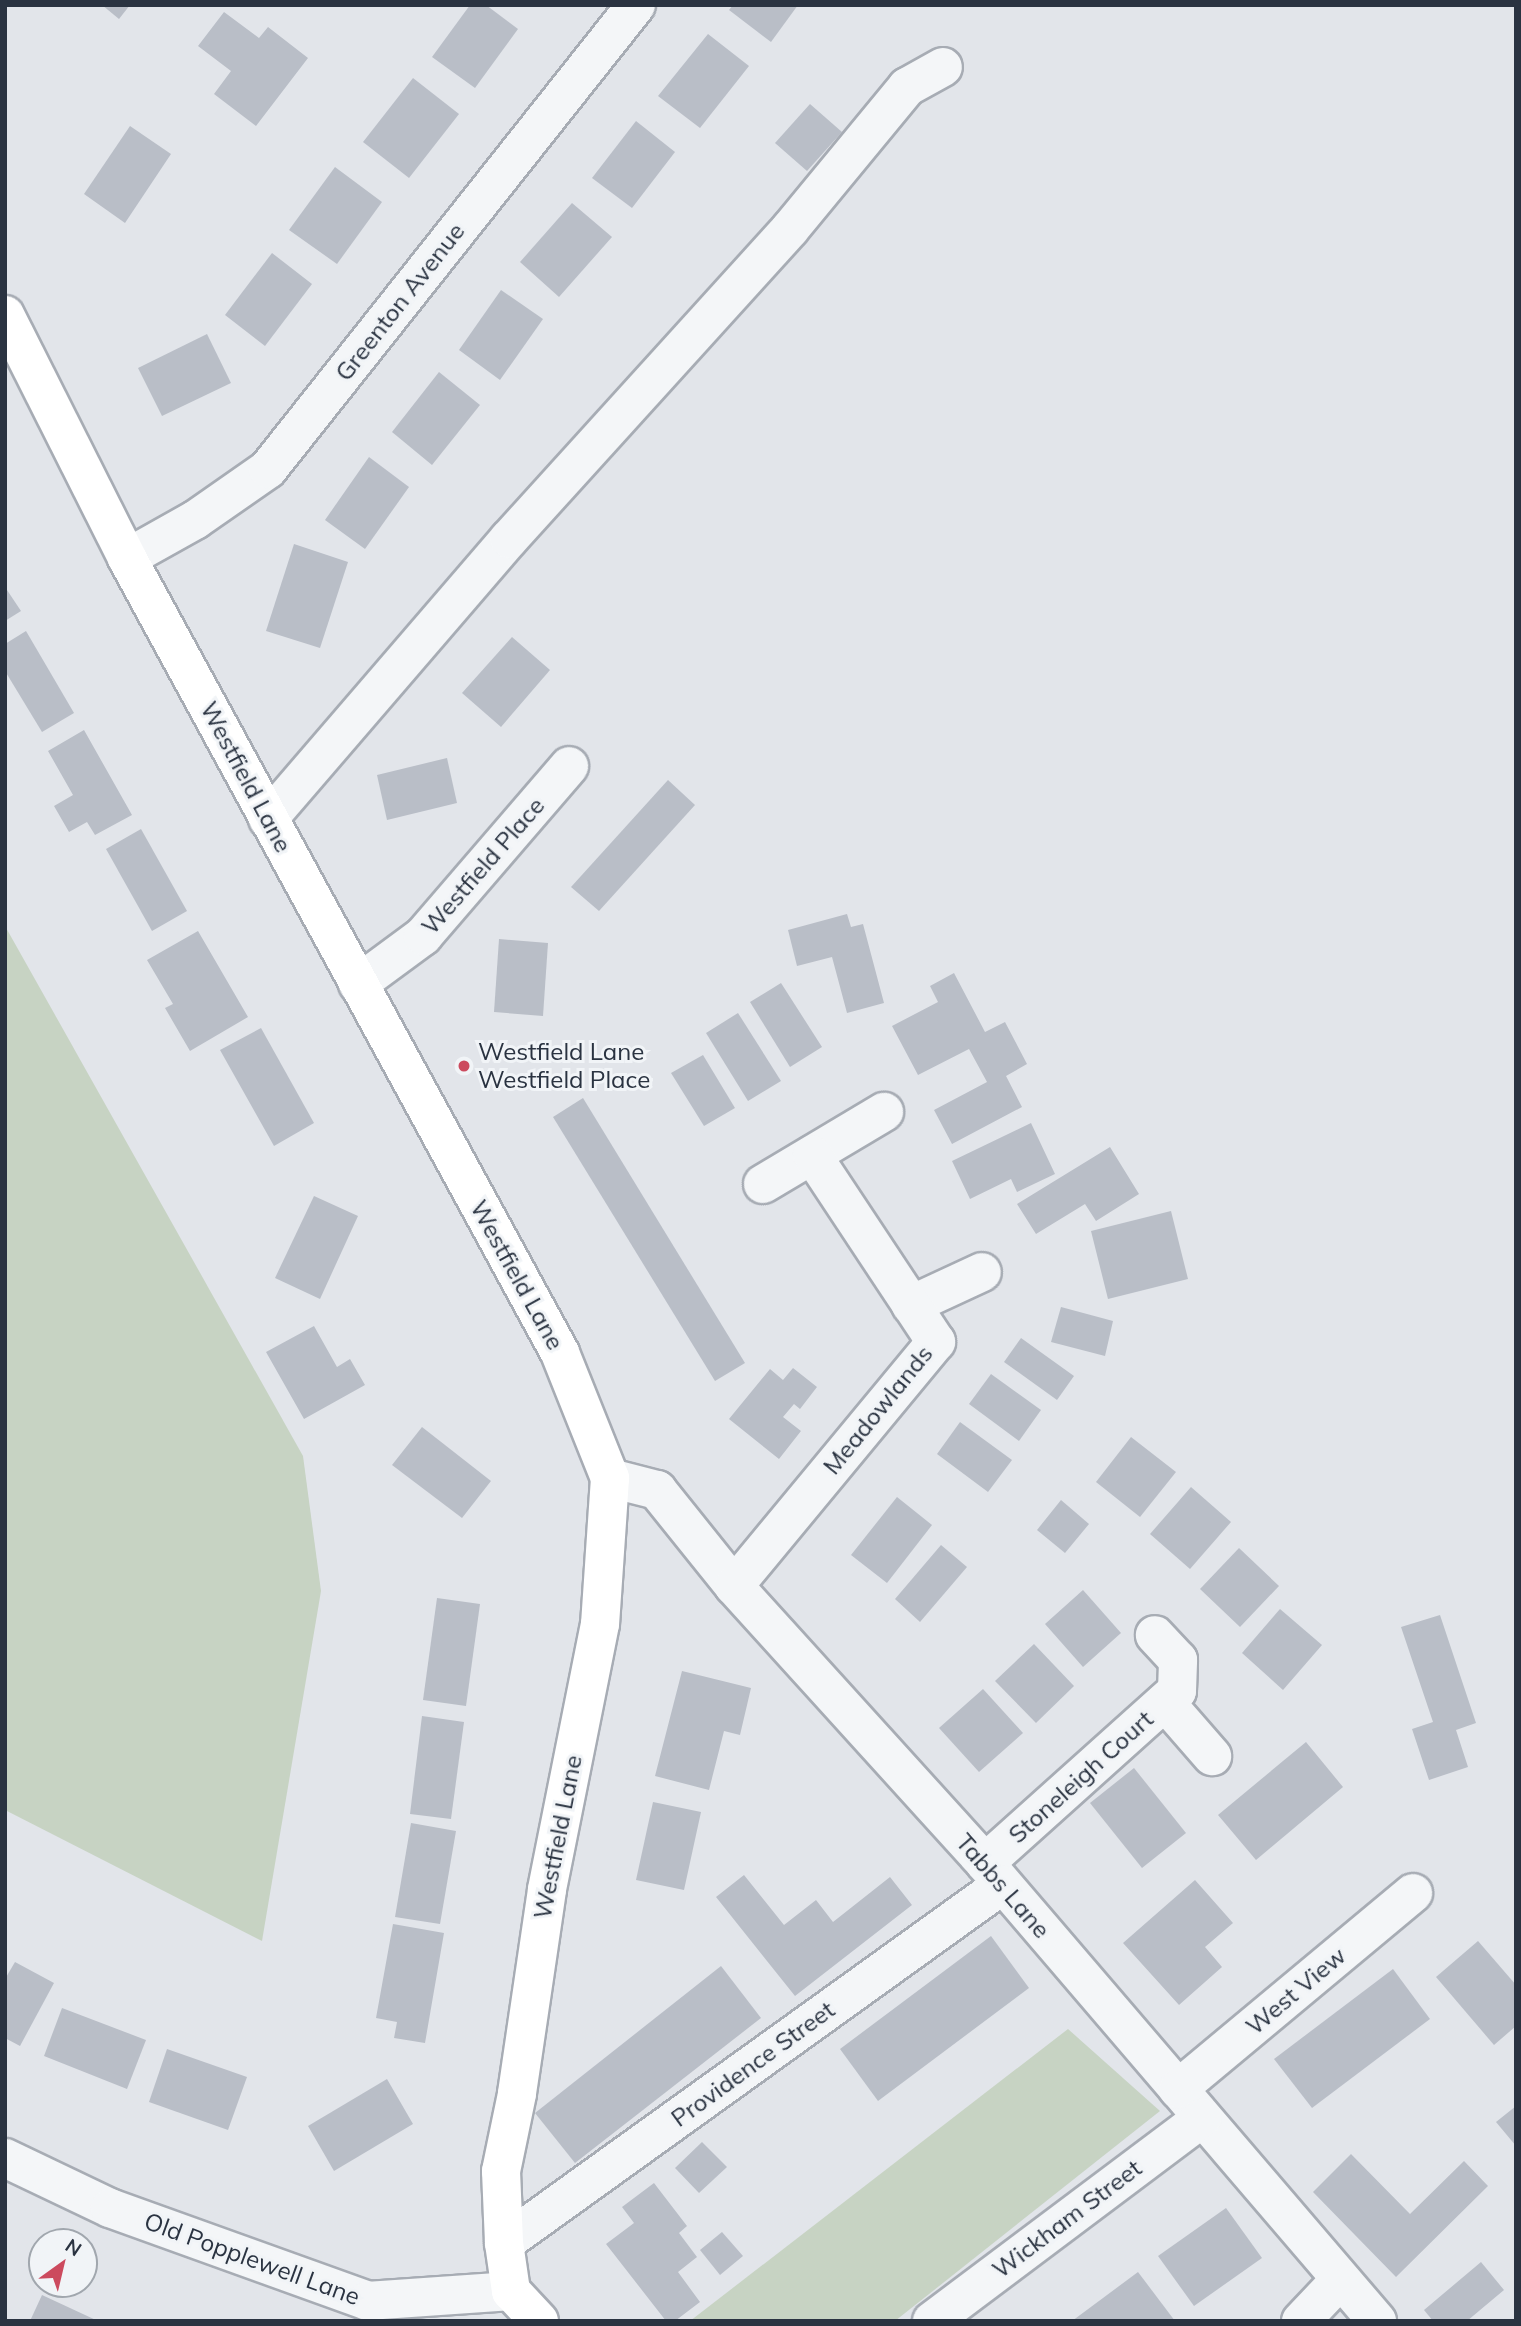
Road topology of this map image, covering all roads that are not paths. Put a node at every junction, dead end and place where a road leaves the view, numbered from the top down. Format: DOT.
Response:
graph roads {
  1 [pos="636,5"];
  2 [pos="943,67"];
  3 [pos="5,315"];
  4 [pos="127,558"];
  5 [pos="569,766"];
  6 [pos="268,819"];
  7 [pos="358,984"];
  8 [pos="884,1112"];
  9 [pos="812,1155"];
  10 [pos="763,1184"];
  11 [pos="982,1272"];
  12 [pos="911,1305"];
  13 [pos="610,1478"];
  14 [pos="734,1586"];
  15 [pos="1156,1635"];
  16 [pos="1171,1696"];
  17 [pos="1212,1756"];
  18 [pos="993,1874"];
  19 [pos="1413,1893"];
  20 [pos="1190,2103"];
  21 [pos="5,2158"];
  22 [pos="504,2243"];
  23 [pos="1339,2281"];
  24 [pos="511,2291"];
  25 [pos="539,2321"];
  26 [pos="932,2321"];
  27 [pos="1301,2321"];
  28 [pos="1377,2321"];
  1 -- 4 [label="street, Greenton Avenue"];
  2 -- 6 [label="street"];
  3 -- 4 [label="main road, Westfield Lane"];
  4 -- 6 [label="main road, Westfield Lane"];
  5 -- 7 [label="street, Westfield Place"];
  6 -- 7 [label="main road, Westfield Lane"];
  7 -- 13 [label="main road, Westfield Lane"];
  8 -- 9 [label="street"];
  9 -- 10 [label="street"];
  9 -- 12 [label="street, Meadowlands"];
  11 -- 12 [label="street"];
  12 -- 14 [label="street, Meadowlands"];
  13 -- 14 [label="street, Tabbs Lane"];
  13 -- 22 [label="main road, Westfield Lane"];
  14 -- 18 [label="street, Tabbs Lane"];
  15 -- 16 [label="street"];
  16 -- 17 [label="street"];
  16 -- 18 [label="street, Stoneleigh Court"];
  18 -- 20 [label="street, Tabbs Lane"];
  18 -- 22 [label="street, Providence Street"];
  19 -- 20 [label="street, West View"];
  20 -- 23 [label="street, Tabbs Lane"];
  20 -- 26 [label="street, Wickham Street"];
  21 -- 24 [label="street, Old Popplewell Lane"];
  22 -- 24 [label="main road, Westfield Lane"];
  23 -- 27 [label="street"];
  23 -- 28 [label="street, Tabbs Lane"];
  24 -- 25 [label="main road"];
}
